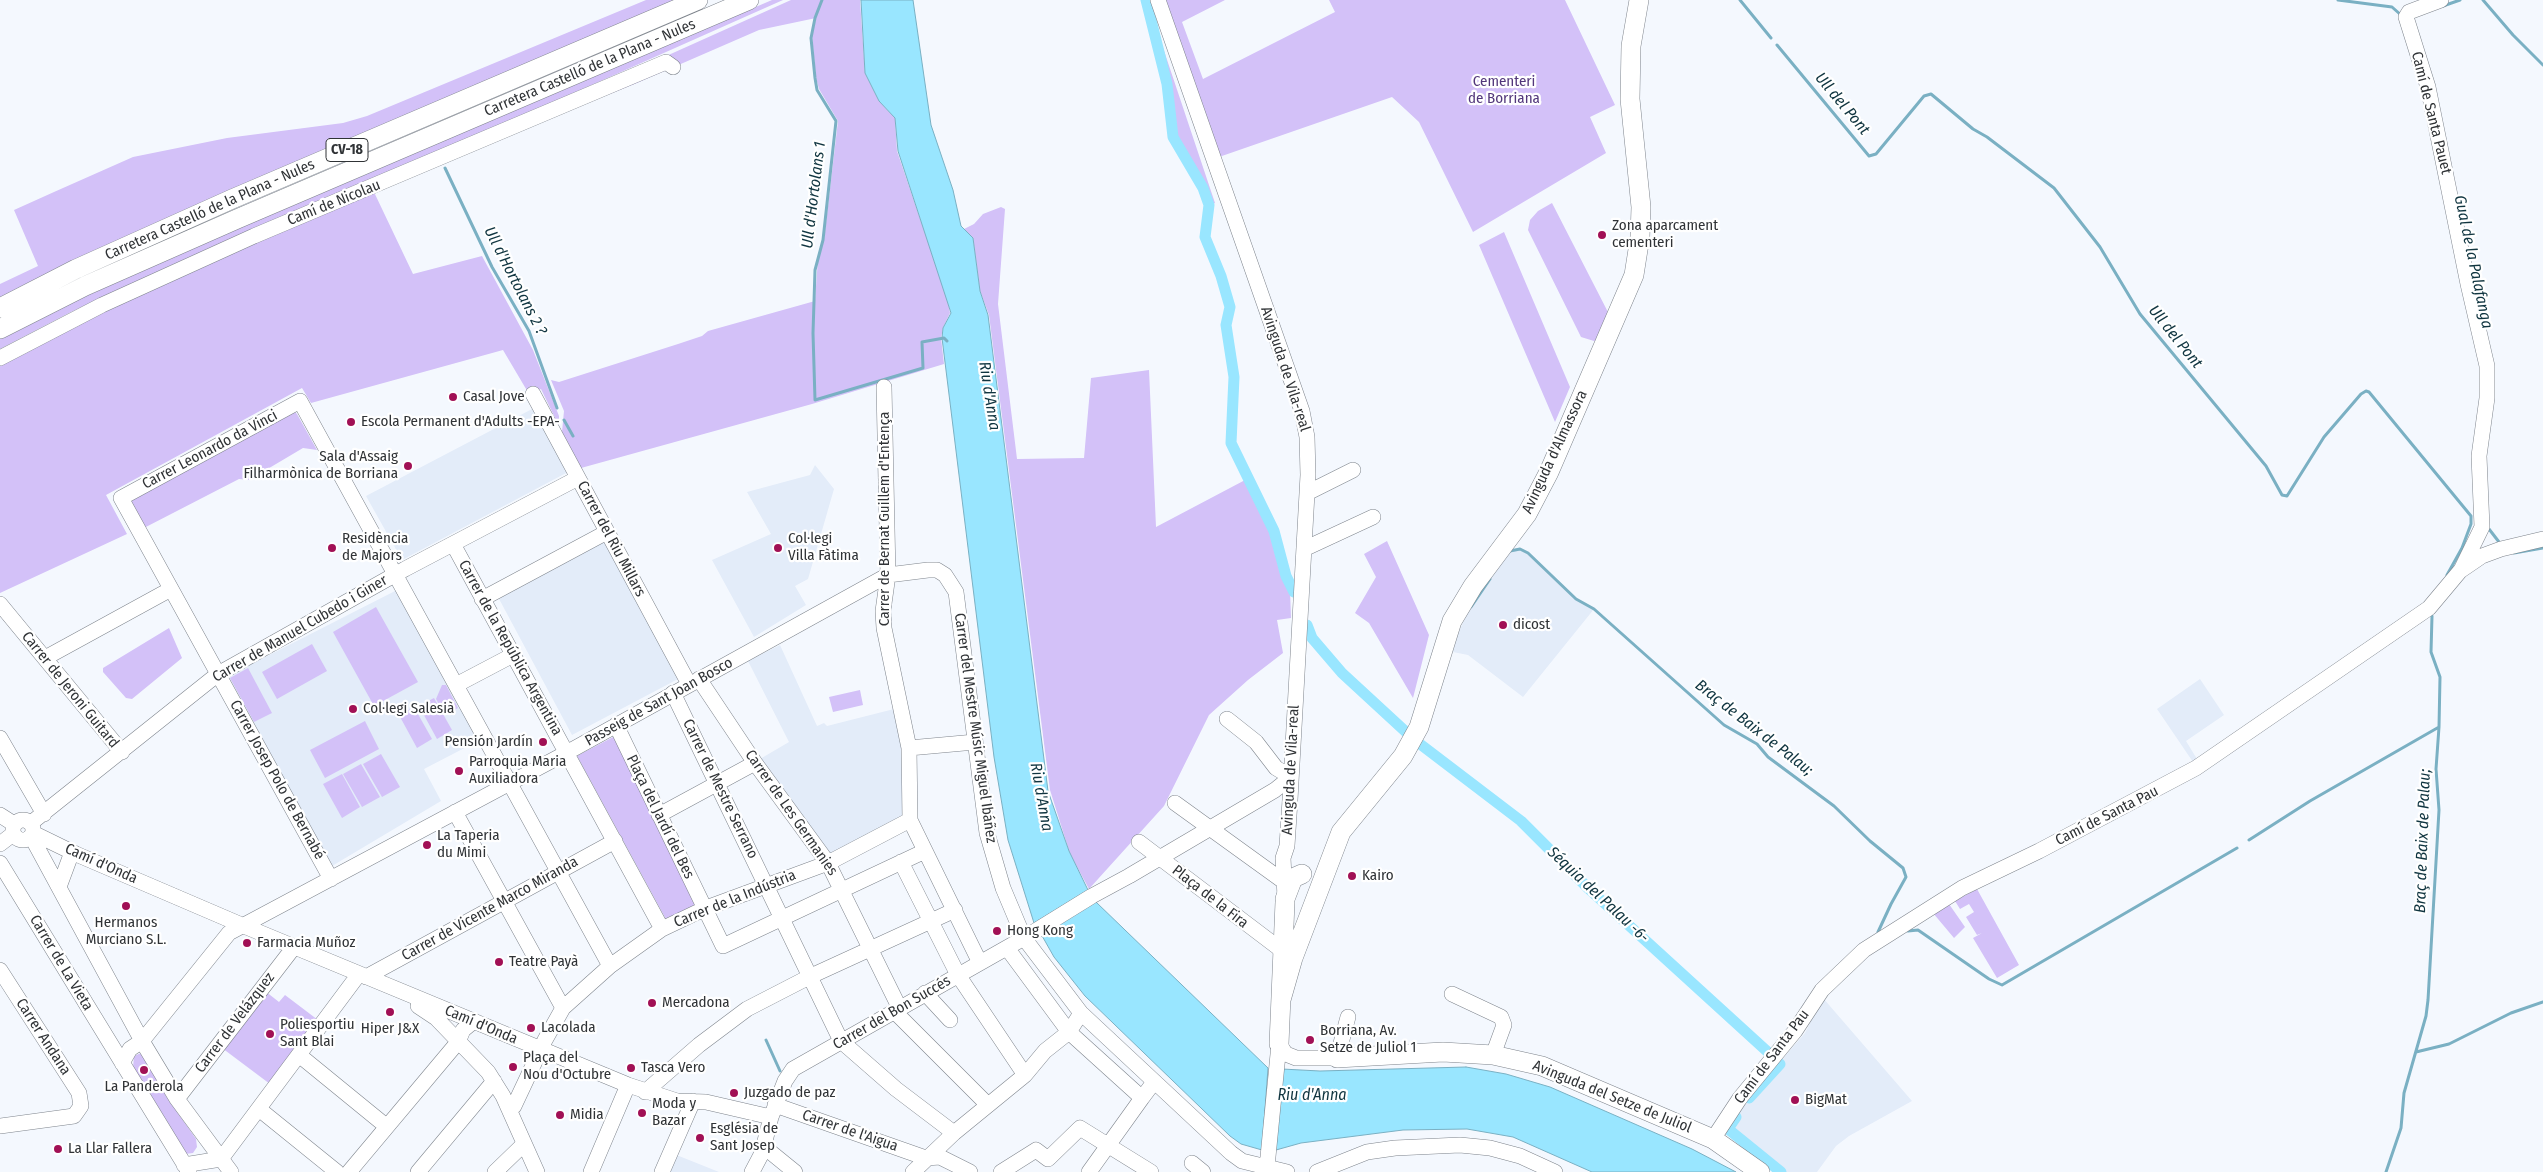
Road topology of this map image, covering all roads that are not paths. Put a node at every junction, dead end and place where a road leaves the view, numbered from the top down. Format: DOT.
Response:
graph roads {
  1 [pos="698,0"];
  2 [pos="749,0"];
  3 [pos="1158,0"];
  4 [pos="1640,0"];
  5 [pos="2441,0"];
  6 [pos="672,67"];
  7 [pos="0,308"];
  8 [pos="0,329"];
  9 [pos="0,358"];
  10 [pos="884,387"];
  11 [pos="533,394"];
  12 [pos="1354,470"];
  13 [pos="578,478"];
  14 [pos="1307,493"];
  15 [pos="121,498"];
  16 [pos="1373,517"];
  17 [pos="607,532"];
  18 [pos="2543,539"];
  19 [pos="453,544"];
  20 [pos="1304,549"];
  21 [pos="2460,571"];
  22 [pos="395,575"];
  23 [pos="888,575"];
  24 [pos="946,575"];
  25 [pos="171,589"];
  26 [pos="482,599"];
  27 [pos="0,604"];
  28 [pos="513,655"];
  29 [pos="45,658"];
  30 [pos="218,674"];
  31 [pos="694,681"];
  32 [pos="456,685"];
  33 [pos="673,693"];
  34 [pos="1226,719"];
  35 [pos="616,725"];
  36 [pos="0,738"];
  37 [pos="975,742"];
  38 [pos="909,748"];
  39 [pos="122,752"];
  40 [pos="568,752"];
  41 [pos="755,763"];
  42 [pos="1291,777"];
  43 [pos="510,783"];
  44 [pos="718,784"];
  45 [pos="1275,790"];
  46 [pos="1290,800"];
  47 [pos="1175,803"];
  48 [pos="455,812"];
  49 [pos="44,814"];
  50 [pos="0,815"];
  51 [pos="659,815"];
  52 [pos="910,820"];
  53 [pos="1211,828"];
  54 [pos="32,831"];
  55 [pos="6,839"];
  56 [pos="614,841"];
  57 [pos="1139,842"];
  58 [pos="1287,846"];
  59 [pos="925,850"];
  60 [pos="72,852"];
  61 [pos="1159,858"];
  62 [pos="1330,859"];
  63 [pos="901,862"];
  64 [pos="0,863"];
  65 [pos="828,864"];
  66 [pos="558,872"];
  67 [pos="1303,874"];
  68 [pos="331,879"];
  69 [pos="766,884"];
  70 [pos="59,887"];
  71 [pos="842,890"];
  72 [pos="1284,894"];
  73 [pos="503,901"];
  74 [pos="1314,905"];
  75 [pos="706,908"];
  76 [pos="955,910"];
  77 [pos="220,915"];
  78 [pos="783,918"];
  79 [pos="932,922"];
  80 [pos="244,926"];
  81 [pos="662,929"];
  82 [pos="229,933"];
  83 [pos="1030,934"];
  84 [pos="294,947"];
  85 [pos="1007,948"];
  86 [pos="872,950"];
  87 [pos="1288,955"];
  88 [pos="980,963"];
  89 [pos="610,966"];
  90 [pos="0,970"];
  91 [pos="958,975"];
  92 [pos="362,976"];
  93 [pos="811,976"];
  94 [pos="391,988"];
  95 [pos="925,993"];
  96 [pos="1452,994"];
  97 [pos="563,1008"];
  98 [pos="897,1009"];
  99 [pos="1081,1013"];
  100 [pos="1348,1017"];
  101 [pos="950,1020"];
  102 [pos="474,1021"];
  103 [pos="1069,1032"];
  104 [pos="841,1041"];
  105 [pos="142,1042"];
  106 [pos="458,1042"];
  107 [pos="1279,1044"];
  108 [pos="540,1049"];
  109 [pos="299,1054"];
  110 [pos="1493,1055"];
  111 [pos="1337,1058"];
  112 [pos="122,1063"];
  113 [pos="1025,1075"];
  114 [pos="494,1082"];
  115 [pos="1154,1082"];
  116 [pos="628,1085"];
  117 [pos="645,1092"];
  118 [pos="1142,1098"];
  119 [pos="177,1100"];
  120 [pos="693,1101"];
  121 [pos="988,1105"];
  122 [pos="508,1107"];
  123 [pos="259,1110"];
  124 [pos="773,1111"];
  125 [pos="0,1126"];
  126 [pos="386,1126"];
  127 [pos="954,1133"];
  128 [pos="1713,1139"];
  129 [pos="524,1144"];
  130 [pos="1109,1145"];
  131 [pos="763,1146"];
  132 [pos="926,1158"];
  133 [pos="222,1160"];
  134 [pos="186,1168"];
  135 [pos="1265,1168"];
  136 [pos="231,1172"];
  137 [pos="337,1172"];
  138 [pos="349,1172"];
  139 [pos="418,1172"];
  140 [pos="495,1172"];
  141 [pos="537,1172"];
  142 [pos="592,1172"];
  143 [pos="662,1172"];
  144 [pos="752,1172"];
  145 [pos="795,1172"];
  146 [pos="913,1172"];
  147 [pos="970,1172"];
  148 [pos="1001,1172"];
  149 [pos="1089,1172"];
  150 [pos="1151,1172"];
  151 [pos="1236,1172"];
  152 [pos="1287,1172"];
  153 [pos="1317,1172"];
  154 [pos="1555,1172"];
  155 [pos="1760,1172"];
  1 -- 7 [label="main road, Carretera Castelló de la Plana - Nules / CV-18"];
  2 -- 8 [label="main road, Carretera Castelló de la Plana - Nules / CV-18"];
  3 -- 14 [label="street, Avinguda de Vila-real"];
  4 -- 62 [label="main road, Avinguda d'Almassora"];
  5 -- 21 [label="street, Camí de Santa Pauet"];
  6 -- 9 [label="street, Camí de Nicolau"];
  10 -- 23 [label="street, Carrer de Bernat Guillem d'Entença"];
  11 -- 13 [label="street, Carrer del Riu Millars"];
  12 -- 14 [label="street"];
  13 -- 17 [label="street, Carrer del Riu Millars"];
  13 -- 19 [label="street, Carrer de Manuel Cubedo i Giner"];
  14 -- 20 [label="street, Avinguda de Vila-real"];
  15 -- 22 [label="street, Carrer Leonardo da Vinci"];
  15 -- 25 [label="street, Carrer Josep Polo de Bernabé"];
  16 -- 20 [label="street"];
  17 -- 26 [label="street"];
  17 -- 31 [label="street, Carrer del Riu Millars"];
  18 -- 21 [label="street, Camí de Santa Pau"];
  19 -- 22 [label="street, Carrer de Manuel Cubedo i Giner"];
  19 -- 26 [label="street, Carrer de la República Argentina"];
  20 -- 42 [label="street, Avinguda de Vila-real"];
  21 -- 128 [label="street, Camí de Santa Pau"];
  22 -- 30 [label="street, Carrer de Manuel Cubedo i Giner"];
  22 -- 32 [label="street"];
  23 -- 24 [label="street, Passeig de Sant Joan Bosco"];
  23 -- 31 [label="street, Passeig de Sant Joan Bosco"];
  23 -- 38 [label="street, Carrer de Bernat Guillem d'Entença"];
  24 -- 37 [label="street, Carrer del Mestre Músic Miguel Ibáñez"];
  25 -- 29 [label="street"];
  25 -- 30 [label="street, Carrer Josep Polo de Bernabé"];
  26 -- 28 [label="street, Carrer de la República Argentina"];
  27 -- 29 [label="street, Carrer de Jeroni Guitard"];
  28 -- 32 [label="street"];
  28 -- 40 [label="street, Carrer de la República Argentina"];
  29 -- 39 [label="street, Carrer de Jeroni Guitard"];
  30 -- 39 [label="street, Carrer de Manuel Cubedo i Giner"];
  30 -- 68 [label="street, Carrer Josep Polo de Bernabé"];
  31 -- 33 [label="street, Passeig de Sant Joan Bosco"];
  31 -- 41 [label="street, Carrer de Les Germanies"];
  32 -- 43 [label="street"];
  33 -- 35 [label="street, Passeig de Sant Joan Bosco"];
  33 -- 44 [label="street, Carrer de Mestre Serrano"];
  34 -- 42 [label="street"];
  35 -- 40 [label="street, Passeig de Sant Joan Bosco"];
  35 -- 51 [label="street, Plaça del Jardí del Bes"];
  36 -- 49 [label="street"];
  37 -- 38 [label="street"];
  37 -- 83 [label="street, Carrer del Mestre Músic Miguel Ibáñez"];
  38 -- 52 [label="street, Carrer de Bernat Guillem d'Entença"];
  39 -- 49 [label="street, Carrer de Manuel Cubedo i Giner"];
  40 -- 43 [label="street, Passeig de Sant Joan Bosco"];
  40 -- 56 [label="street"];
  41 -- 44 [label="street"];
  41 -- 65 [label="street, Carrer de Les Germanies"];
  42 -- 45 [label="street"];
  42 -- 46 [label="street, Avinguda de Vila-real"];
  43 -- 48 [label="street, Passeig de Sant Joan Bosco"];
  43 -- 66 [label="street"];
  44 -- 51 [label="street"];
  44 -- 69 [label="street, Carrer de Mestre Serrano"];
  45 -- 46 [label="street"];
  45 -- 53 [label="street"];
  46 -- 58 [label="street, Avinguda de Vila-real"];
  47 -- 53 [label="street"];
  48 -- 68 [label="street, Passeig de Sant Joan Bosco"];
  48 -- 73 [label="street"];
  49 -- 54 [label="street, Carrer de Manuel Cubedo i Giner"];
  50 -- 55 [label="street"];
  51 -- 75 [label="street, Plaça del Jardí del Bes"];
  52 -- 59 [label="street, Carrer de Bernat Guillem d'Entença"];
  52 -- 65 [label="street, Carrer de la Indústria"];
  53 -- 61 [label="street"];
  53 -- 72 [label="street"];
  54 -- 55 [label="street"];
  54 -- 60 [label="street, Camí d'Onda"];
  54 -- 70 [label="street"];
  56 -- 66 [label="street, Carrer de Vicente Marco Miranda"];
  56 -- 81 [label="street"];
  57 -- 61 [label="street"];
  58 -- 67 [label="street, Avinguda de Vila-real"];
  58 -- 72 [label="street, Avinguda de Vila-real"];
  59 -- 63 [label="street"];
  59 -- 76 [label="street, Carrer de Bernat Guillem d'Entença"];
  60 -- 70 [label="street"];
  60 -- 77 [label="street, Camí d'Onda"];
  61 -- 83 [label="street, Plaça de la Fira"];
  61 -- 87 [label="street, Plaça de la Fira"];
  62 -- 67 [label="main road"];
  62 -- 74 [label="main road, Avinguda d'Almassora"];
  63 -- 71 [label="street"];
  63 -- 79 [label="street"];
  64 -- 112 [label="street, Carrer de La Vieta"];
  65 -- 69 [label="street, Carrer de la Indústria"];
  65 -- 71 [label="street, Carrer de Les Germanies"];
  66 -- 73 [label="street, Carrer de Vicente Marco Miranda"];
  66 -- 89 [label="street"];
  67 -- 72 [label="main road, Avinguda de Vila-real"];
  67 -- 74 [label="main road, Avinguda de Vila-real"];
  68 -- 80 [label="street, Passeig de Sant Joan Bosco"];
  69 -- 75 [label="street, Carrer de la Indústria"];
  69 -- 78 [label="street, Carrer de Mestre Serrano"];
  70 -- 105 [label="street"];
  71 -- 78 [label="street"];
  71 -- 86 [label="street, Carrer de Les Germanies"];
  72 -- 74 [label="main road"];
  72 -- 87 [label="main road, Avinguda de Vila-real"];
  73 -- 92 [label="street, Carrer de Vicente Marco Miranda"];
  73 -- 97 [label="street"];
  74 -- 87 [label="main road, Avinguda d'Almassora"];
  75 -- 78 [label="street, Plaça del Jardí del Bes"];
  75 -- 81 [label="street, Carrer de la Indústria"];
  76 -- 79 [label="street"];
  76 -- 88 [label="street, Carrer de Bernat Guillem d'Entença"];
  77 -- 80 [label="street, Camí d'Onda"];
  77 -- 82 [label="street"];
  78 -- 93 [label="street, Carrer de Mestre Serrano"];
  79 -- 86 [label="street"];
  79 -- 91 [label="street"];
  80 -- 82 [label="street, Passeig de Sant Joan Bosco"];
  80 -- 84 [label="street, Camí d'Onda"];
  81 -- 89 [label="street, Carrer de la Indústria"];
  82 -- 105 [label="street"];
  83 -- 85 [label="street, Carrer del Bon Succés"];
  83 -- 99 [label="street, Carrer del Mestre Músic Miguel Ibáñez"];
  84 -- 92 [label="street, Camí d'Onda"];
  84 -- 119 [label="street, Carrer de Velázquez"];
  85 -- 88 [label="street, Carrer del Bon Succés"];
  85 -- 103 [label="street"];
  86 -- 93 [label="street"];
  86 -- 98 [label="street, Carrer de Les Germanies"];
  87 -- 107 [label="main road"];
  88 -- 91 [label="street, Carrer del Bon Succés"];
  89 -- 97 [label="street, Carrer de la Indústria"];
  90 -- 125 [label="street, Carrer Andana"];
  91 -- 95 [label="street, Carrer del Bon Succés"];
  91 -- 113 [label="street"];
  92 -- 94 [label="street, Camí d'Onda"];
  92 -- 109 [label="street"];
  93 -- 104 [label="street, Carrer de Mestre Serrano"];
  93 -- 117 [label="street"];
  94 -- 102 [label="street, Camí d'Onda"];
  94 -- 106 [label="street, Camí d'Onda"];
  95 -- 98 [label="street, Carrer del Bon Succés"];
  95 -- 101 [label="street"];
  96 -- 110 [label="street"];
  97 -- 108 [label="street, Carrer de la Indústria"];
  98 -- 104 [label="street, Carrer del Bon Succés"];
  98 -- 121 [label="street, Carrer de Les Germanies"];
  99 -- 103 [label="street"];
  99 -- 115 [label="street, Carrer del Mestre Músic Miguel Ibáñez"];
  100 -- 111 [label="street"];
  102 -- 106 [label="street"];
  102 -- 108 [label="street, Camí d'Onda"];
  103 -- 113 [label="street"];
  103 -- 118 [label="street"];
  104 -- 124 [label="street, Carrer del Bon Succés"];
  104 -- 127 [label="street"];
  105 -- 112 [label="street"];
  105 -- 119 [label="street"];
  106 -- 114 [label="street"];
  106 -- 126 [label="street"];
  107 -- 111 [label="street, Avinguda del Setze de Juliol"];
  107 -- 135 [label="street"];
  108 -- 116 [label="street, Camí d'Onda"];
  108 -- 122 [label="street"];
  109 -- 123 [label="street"];
  109 -- 126 [label="street"];
  110 -- 111 [label="main road, Avinguda del Setze de Juliol"];
  110 -- 128 [label="main road, Avinguda del Setze de Juliol"];
  112 -- 134 [label="street, Carrer de La Vieta"];
  113 -- 121 [label="street"];
  114 -- 122 [label="street"];
  114 -- 139 [label="street"];
  115 -- 118 [label="street"];
  115 -- 135 [label="street, Carrer del Mestre Músic Miguel Ibáñez"];
  116 -- 117 [label="street, Camí d'Onda"];
  116 -- 142 [label="street"];
  117 -- 120 [label="street, Camí d'Onda"];
  118 -- 130 [label="street"];
  119 -- 133 [label="street"];
  120 -- 124 [label="street, Camí d'Onda"];
  120 -- 143 [label="street"];
  121 -- 127 [label="street"];
  122 -- 129 [label="street"];
  123 -- 133 [label="street"];
  123 -- 137 [label="street"];
  124 -- 131 [label="street, Carrer del Bon Succés"];
  124 -- 132 [label="street, Carrer de l'Aigua"];
  126 -- 138 [label="street"];
  127 -- 132 [label="street"];
  128 -- 155 [label="main road, Avinguda del Setze de Juliol"];
  129 -- 140 [label="street"];
  129 -- 141 [label="street"];
  130 -- 148 [label="street"];
  130 -- 149 [label="street"];
  130 -- 150 [label="street"];
  131 -- 144 [label="street, Carrer del Bon Succés"];
  131 -- 145 [label="street"];
  132 -- 146 [label="street"];
  132 -- 147 [label="street, Carrer de l'Aigua"];
  133 -- 134 [label="street"];
  133 -- 136 [label="street"];
  135 -- 151 [label="street"];
  135 -- 152 [label="street, Carrer del Mestre Músic Miguel Ibáñez"];
  153 -- 154 [label="street"];
}
